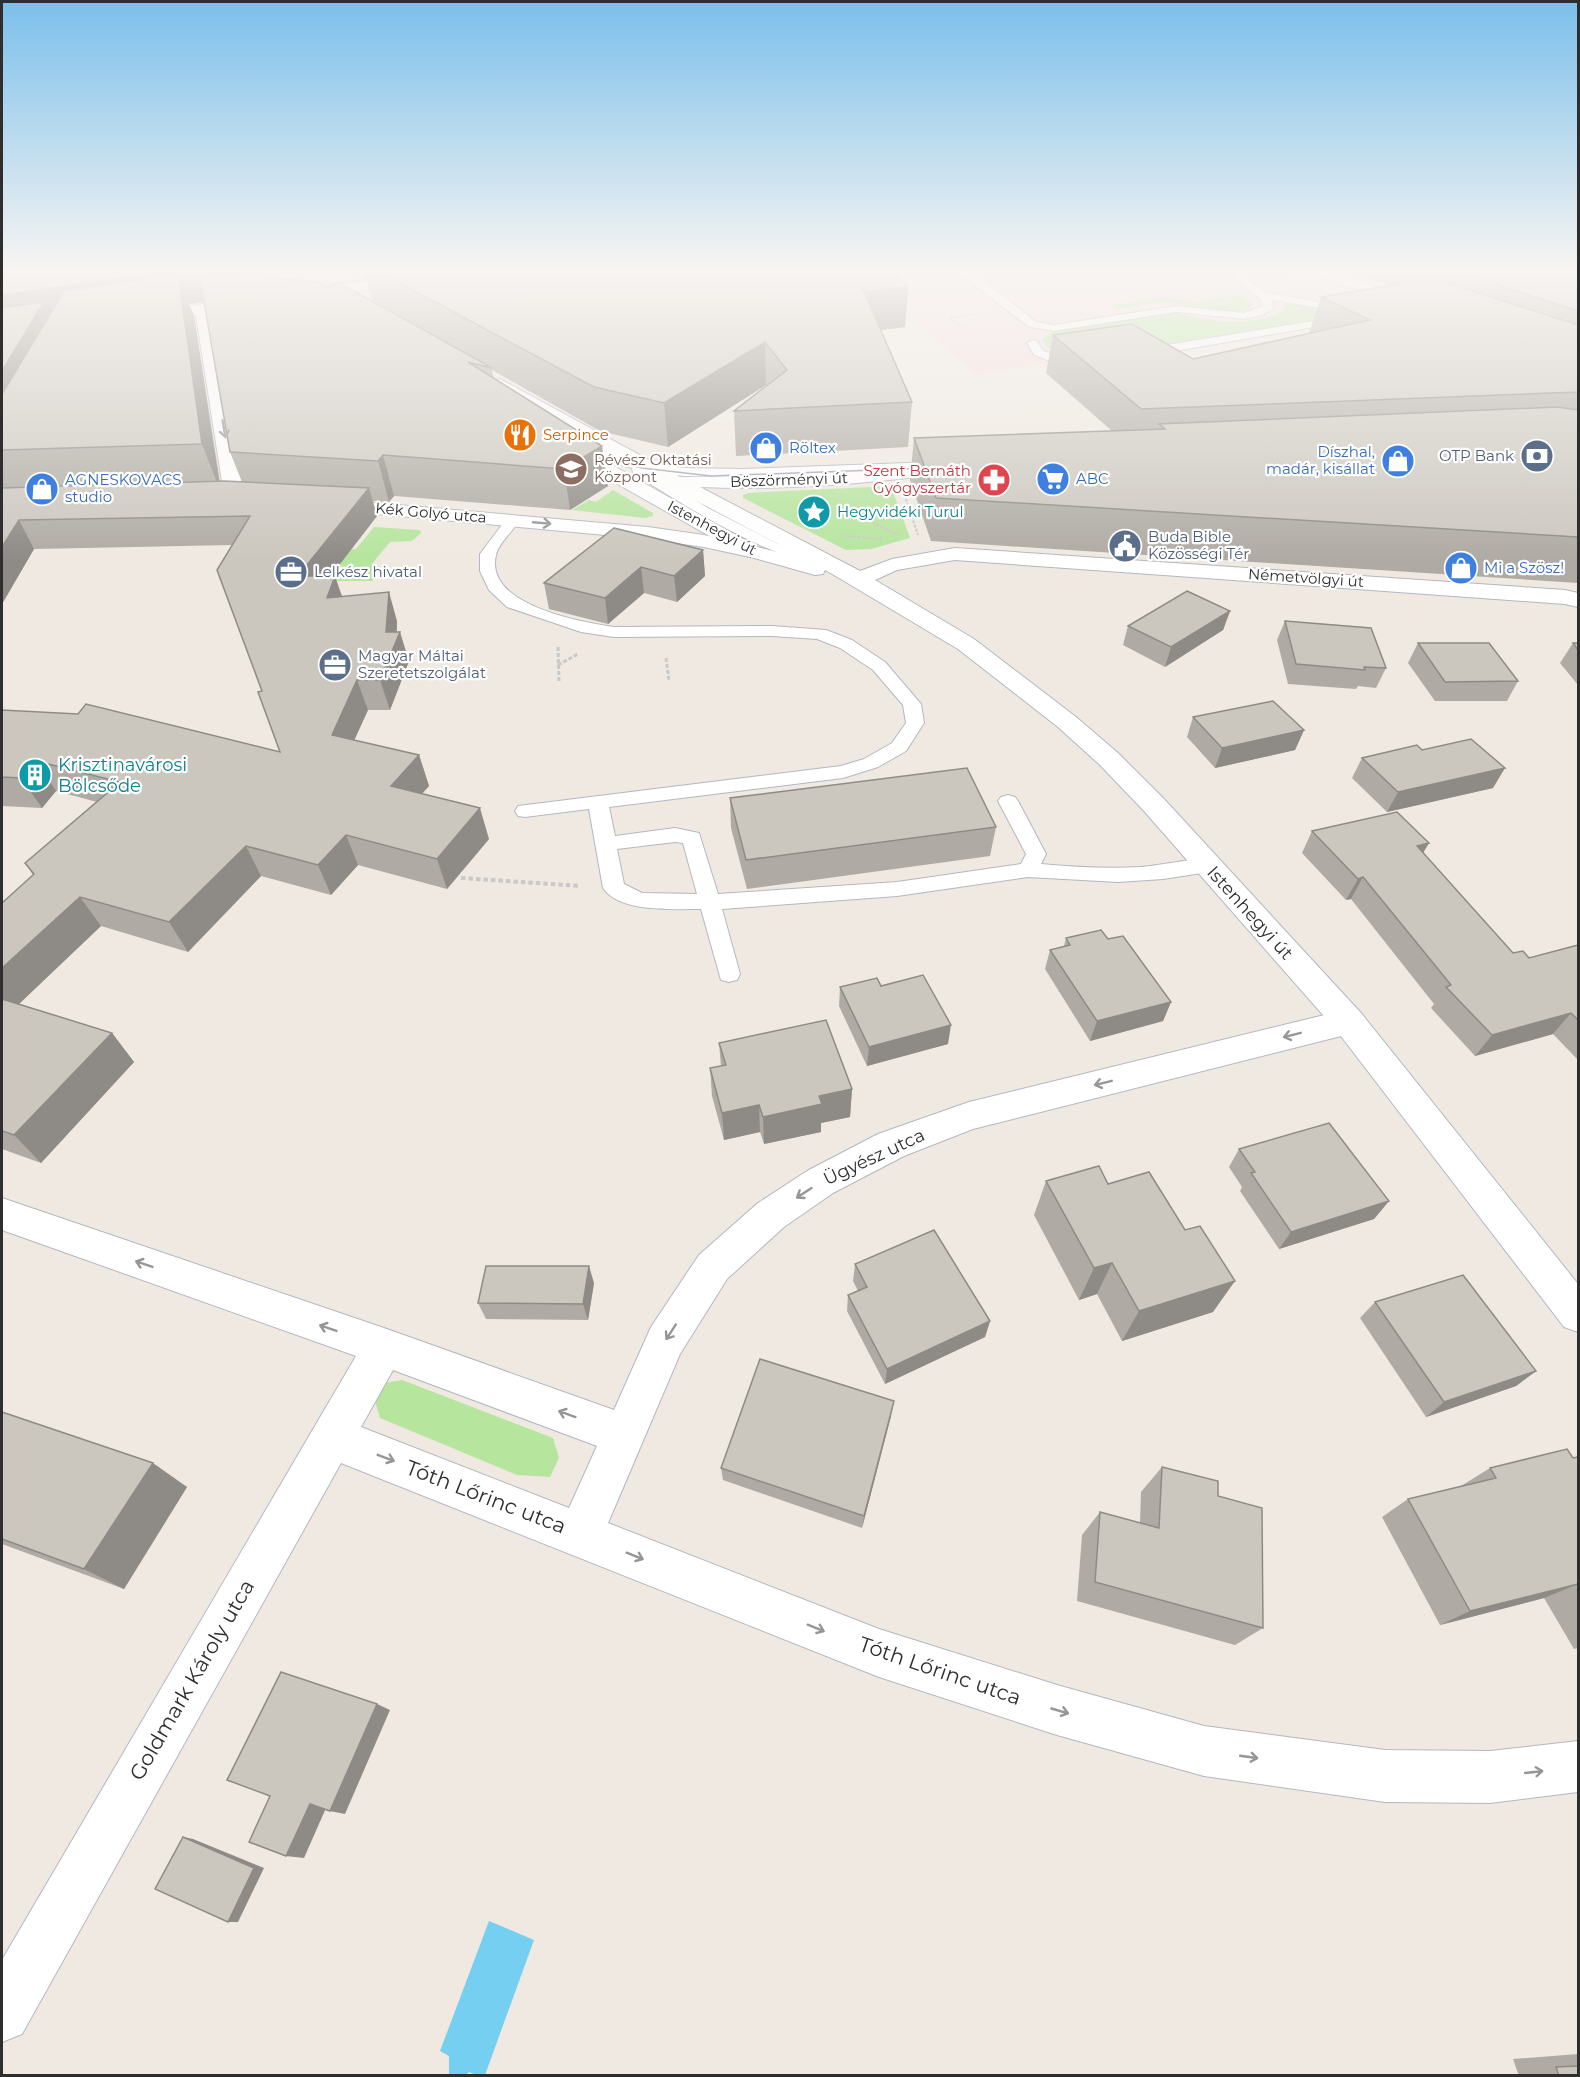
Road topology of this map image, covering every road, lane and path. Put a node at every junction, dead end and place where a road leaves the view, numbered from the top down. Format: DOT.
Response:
graph roads {
  1 [pos="215,367"];
  2 [pos="486,376"];
  3 [pos="567,444"];
  4 [pos="619,456"];
  5 [pos="974,464"];
  6 [pos="646,470"];
  7 [pos="673,480"];
  8 [pos="737,483"];
  9 [pos="903,490"];
  10 [pos="234,501"];
  11 [pos="211,502"];
  12 [pos="258,502"];
  13 [pos="717,502"];
  14 [pos="306,504"];
  15 [pos="836,505"];
  16 [pos="512,521"];
  17 [pos="841,536"];
  18 [pos="899,536"];
  19 [pos="887,539"];
  20 [pos="921,541"];
  21 [pos="750,551"];
  22 [pos="850,575"];
  23 [pos="1574,599"];
  24 [pos="1008,801"];
  25 [pos="598,802"];
  26 [pos="525,811"];
  27 [pos="605,844"];
  28 [pos="1208,866"];
  29 [pos="1028,870"];
  30 [pos="461,878"];
  31 [pos="614,888"];
  32 [pos="709,902"];
  33 [pos="729,974"];
  34 [pos="1349,1022"];
  35 [pos="2,1214"];
  36 [pos="1578,1314"];
  37 [pos="384,1347"];
  38 [pos="622,1434"];
  39 [pos="331,1437"];
  40 [pos="581,1534"];
  41 [pos="1578,1767"];
  42 [pos="2,2014"];
  1 -- 10 [label="street, one-way"];
  2 -- 4 [label="street"];
  3 -- 4 [label="lane"];
  3 -- 6 [label="street, Böszörményi út"];
  3 -- 21 [label="street, Istenhegyi út"];
  4 -- 5 [label="street, Böszörményi út"];
  4 -- 6 [label="street"];
  5 -- 6 [label="lane"];
  5 -- 8 [label="street, Böszörményi út"];
  6 -- 7 [label="street, Böszörményi út"];
  6 -- 22 [label="lane"];
  7 -- 8 [label="street, Böszörményi út"];
  7 -- 13 [label="street, Istenhegyi út"];
  8 -- 13 [label="street, Istenhegyi út"];
  9 -- 20 [label="path"];
  10 -- 11 [label="street"];
  10 -- 12 [label="street"];
  13 -- 22 [label="street, Istenhegyi út"];
  14 -- 16 [label="street, Kék Golyó utca"];
  15 -- 18 [label="path"];
  16 -- 21 [label="street, Kék Golyó utca, one-way"];
  16 -- 25 [label="lane"];
  17 -- 19 [label="path"];
  21 -- 22 [label="street, Istenhegyi út"];
  22 -- 23 [label="street, Németvölgyi út"];
  22 -- 28 [label="street, Istenhegyi út"];
  24 -- 29 [label="lane"];
  25 -- 26 [label="lane"];
  25 -- 27 [label="lane"];
  27 -- 31 [label="lane"];
  27 -- 32 [label="lane"];
  28 -- 29 [label="lane"];
  28 -- 34 [label="street, Istenhegyi út"];
  29 -- 32 [label="lane"];
  30 -- 31 [label="path"];
  31 -- 32 [label="lane"];
  32 -- 33 [label="lane"];
  34 -- 36 [label="street, Istenhegyi út"];
  34 -- 38 [label="street, Ügyész utca, one-way"];
  37 -- 35 [label="street, one-way"];
  38 -- 37 [label="street, one-way"];
  37 -- 39 [label="street, Goldmark Károly utca"];
  38 -- 40 [label="street, Ügyész utca"];
  39 -- 40 [label="street, Tóth Lőrinc utca, one-way"];
  39 -- 42 [label="street, Goldmark Károly utca"];
  40 -- 41 [label="street, Tóth Lőrinc utca, one-way"];
}
